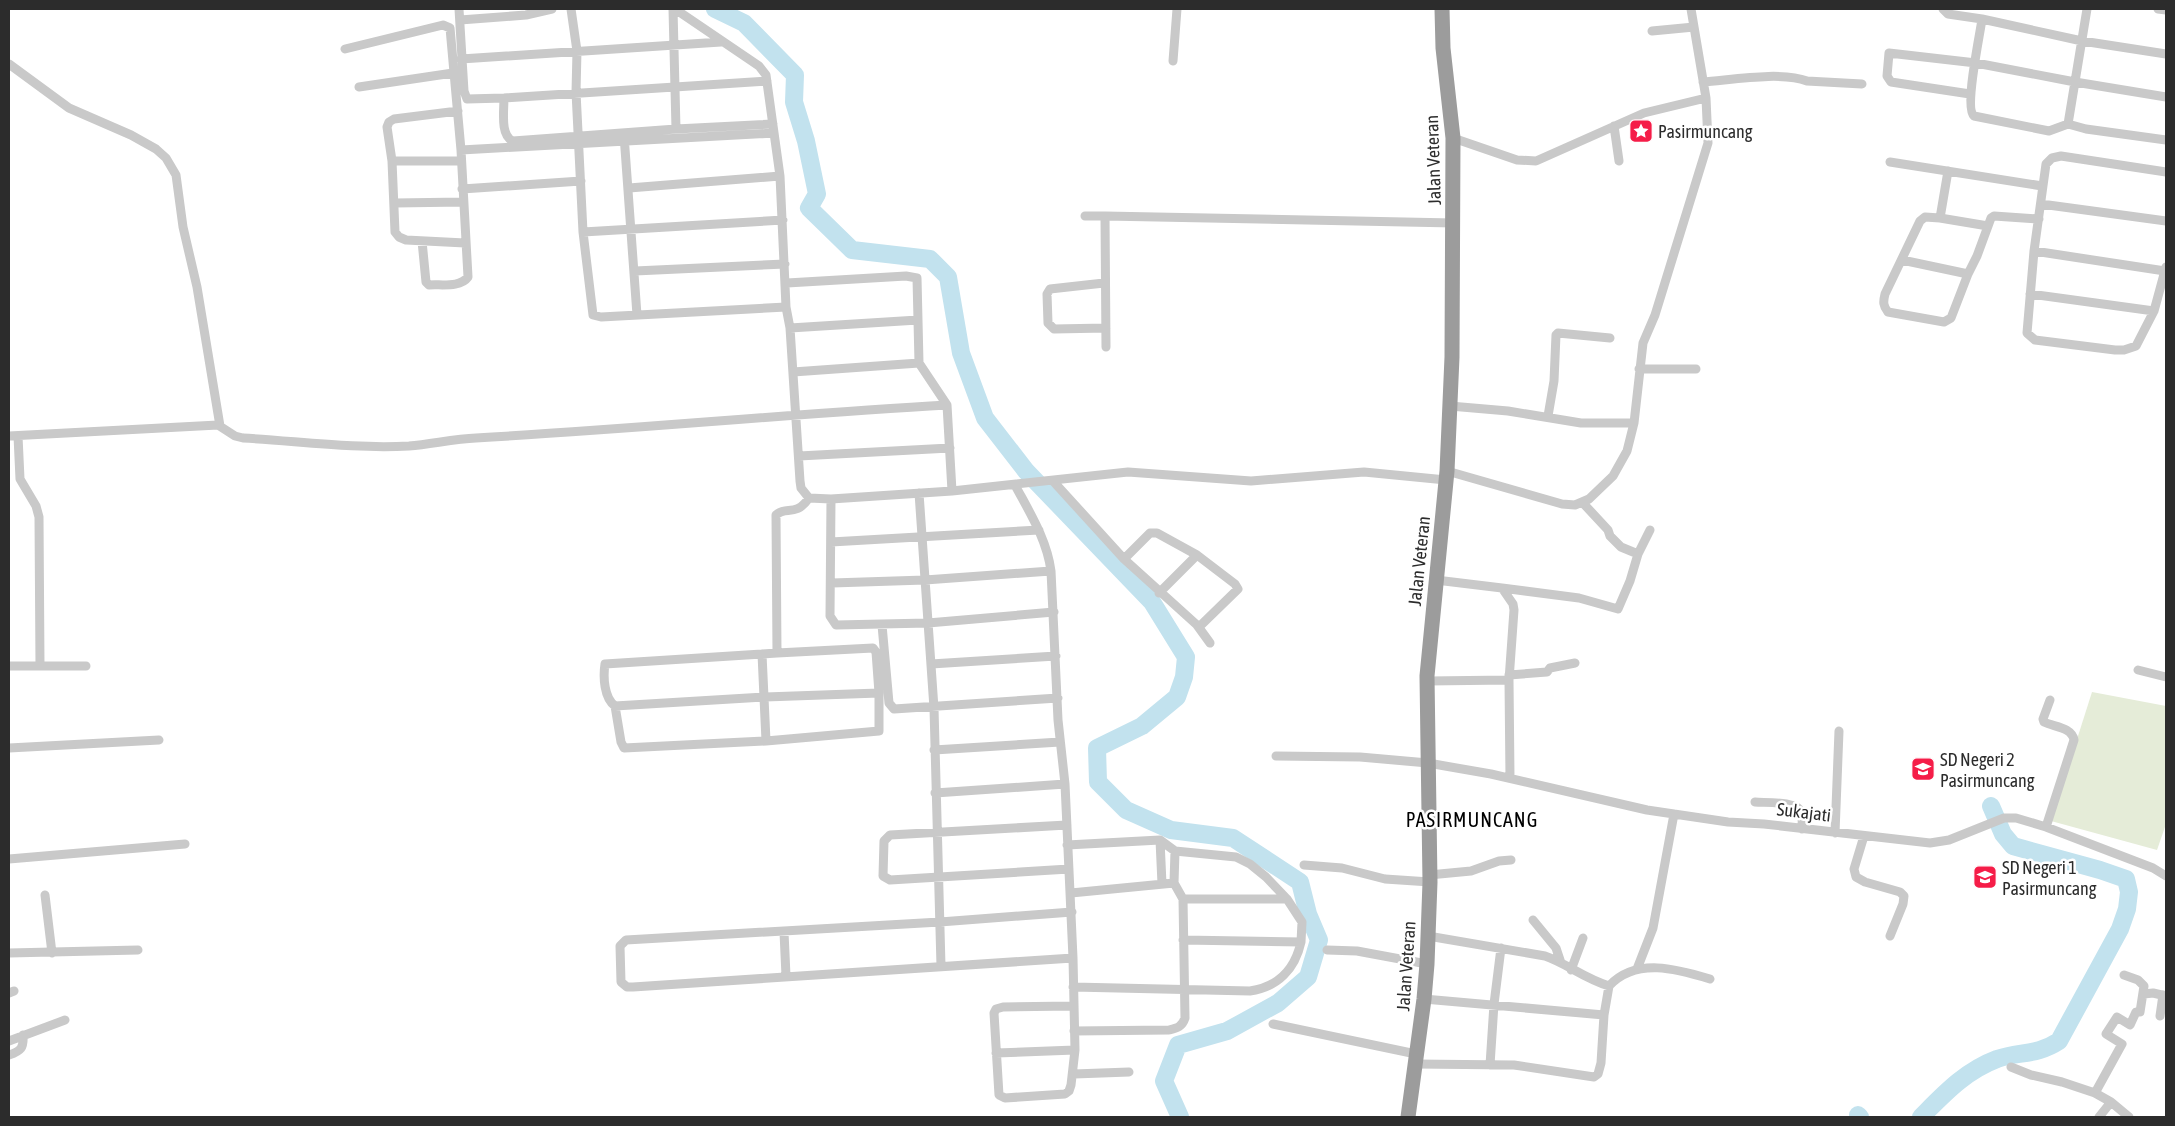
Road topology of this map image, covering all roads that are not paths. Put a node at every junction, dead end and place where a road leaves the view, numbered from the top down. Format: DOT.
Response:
graph roads {
  1 [pos="459,9"];
  2 [pos="552,9"];
  3 [pos="571,9"];
  4 [pos="674,9"];
  5 [pos="1176,9"];
  6 [pos="1442,9"];
  7 [pos="1691,9"];
  8 [pos="1943,9"];
  9 [pos="2087,9"];
  10 [pos="2158,9"];
  11 [pos="2166,10"];
  12 [pos="1982,19"];
  13 [pos="460,20"];
  14 [pos="1694,27"];
  15 [pos="1652,31"];
  16 [pos="2082,41"];
  17 [pos="721,42"];
  18 [pos="674,45"];
  19 [pos="345,49"];
  20 [pos="577,51"];
  21 [pos="2166,54"];
  22 [pos="461,59"];
  23 [pos="1173,61"];
  24 [pos="1976,63"];
  25 [pos="9,64"];
  26 [pos="454,73"];
  27 [pos="767,81"];
  28 [pos="1703,82"];
  29 [pos="2075,82"];
  30 [pos="1862,84"];
  31 [pos="674,86"];
  32 [pos="359,87"];
  33 [pos="576,92"];
  34 [pos="1970,94"];
  35 [pos="2166,97"];
  36 [pos="504,98"];
  37 [pos="1706,98"];
  38 [pos="492,104"];
  39 [pos="457,108"];
  40 [pos="2068,124"];
  41 [pos="1614,126"];
  42 [pos="773,128"];
  43 [pos="676,129"];
  44 [pos="624,137"];
  45 [pos="1453,138"];
  46 [pos="579,140"];
  47 [pos="2166,140"];
  48 [pos="461,150"];
  49 [pos="461,160"];
  50 [pos="392,161"];
  51 [pos="1619,161"];
  52 [pos="1890,162"];
  53 [pos="1948,171"];
  54 [pos="2166,172"];
  55 [pos="780,176"];
  56 [pos="581,181"];
  57 [pos="2042,186"];
  58 [pos="629,188"];
  59 [pos="462,189"];
  60 [pos="462,202"];
  61 [pos="395,203"];
  62 [pos="2041,204"];
  63 [pos="1085,216"];
  64 [pos="1105,216"];
  65 [pos="1940,218"];
  66 [pos="2039,219"];
  67 [pos="783,220"];
  68 [pos="2166,221"];
  69 [pos="1454,222"];
  70 [pos="1988,226"];
  71 [pos="632,229"];
  72 [pos="583,232"];
  73 [pos="422,240"];
  74 [pos="465,242"];
  75 [pos="2034,251"];
  76 [pos="1902,260"];
  77 [pos="785,264"];
  78 [pos="635,271"];
  79 [pos="1968,274"];
  80 [pos="2165,274"];
  81 [pos="787,283"];
  82 [pos="1104,283"];
  83 [pos="2030,294"];
  84 [pos="786,307"];
  85 [pos="2154,311"];
  86 [pos="636,314"];
  87 [pos="918,320"];
  88 [pos="790,328"];
  89 [pos="1106,328"];
  90 [pos="1610,338"];
  91 [pos="1106,347"];
  92 [pos="919,363"];
  93 [pos="1696,369"];
  94 [pos="1639,370"];
  95 [pos="793,372"];
  96 [pos="947,405"];
  97 [pos="1450,406"];
  98 [pos="796,414"];
  99 [pos="1548,416"];
  100 [pos="1634,423"];
  101 [pos="216,426"];
  102 [pos="14,436"];
  103 [pos="950,448"];
  104 [pos="799,456"];
  105 [pos="1447,476"];
  106 [pos="1051,481"];
  107 [pos="1019,485"];
  108 [pos="952,491"];
  109 [pos="920,493"];
  110 [pos="809,498"];
  111 [pos="831,499"];
  112 [pos="1582,502"];
  113 [pos="1039,530"];
  114 [pos="1650,530"];
  115 [pos="922,538"];
  116 [pos="831,542"];
  117 [pos="1638,554"];
  118 [pos="1197,555"];
  119 [pos="1124,559"];
  120 [pos="1052,571"];
  121 [pos="925,580"];
  122 [pos="1436,580"];
  123 [pos="832,583"];
  124 [pos="1502,588"];
  125 [pos="1159,593"];
  126 [pos="1054,612"];
  127 [pos="928,623"];
  128 [pos="882,625"];
  129 [pos="1199,627"];
  130 [pos="1210,642"];
  131 [pos="777,653"];
  132 [pos="762,654"];
  133 [pos="1056,656"];
  134 [pos="1575,663"];
  135 [pos="931,664"];
  136 [pos="9,666"];
  137 [pos="40,666"];
  138 [pos="86,666"];
  139 [pos="2138,670"];
  140 [pos="1509,677"];
  141 [pos="2166,677"];
  142 [pos="1428,681"];
  143 [pos="880,693"];
  144 [pos="765,697"];
  145 [pos="1058,698"];
  146 [pos="2050,700"];
  147 [pos="615,706"];
  148 [pos="934,708"];
  149 [pos="1839,731"];
  150 [pos="159,740"];
  151 [pos="766,741"];
  152 [pos="1060,742"];
  153 [pos="9,748"];
  154 [pos="934,750"];
  155 [pos="1276,756"];
  156 [pos="1428,763"];
  157 [pos="1510,778"];
  158 [pos="1065,784"];
  159 [pos="935,793"];
  160 [pos="1755,802"];
  161 [pos="1674,814"];
  162 [pos="1067,825"];
  163 [pos="2046,827"];
  164 [pos="1802,829"];
  165 [pos="937,833"];
  166 [pos="1836,833"];
  167 [pos="1864,836"];
  168 [pos="1160,840"];
  169 [pos="185,844"];
  170 [pos="1067,845"];
  171 [pos="1174,851"];
  172 [pos="9,859"];
  173 [pos="1511,860"];
  174 [pos="1304,865"];
  175 [pos="1069,870"];
  176 [pos="2166,876"];
  177 [pos="938,878"];
  178 [pos="1430,878"];
  179 [pos="1174,883"];
  180 [pos="1162,884"];
  181 [pos="1071,893"];
  182 [pos="45,895"];
  183 [pos="1183,899"];
  184 [pos="1287,899"];
  185 [pos="1072,912"];
  186 [pos="1533,920"];
  187 [pos="940,922"];
  188 [pos="784,932"];
  189 [pos="1428,936"];
  190 [pos="1890,936"];
  191 [pos="1583,938"];
  192 [pos="1183,940"];
  193 [pos="1301,942"];
  194 [pos="1501,948"];
  195 [pos="138,950"];
  196 [pos="1327,950"];
  197 [pos="9,953"];
  198 [pos="52,953"];
  199 [pos="1073,958"];
  200 [pos="1562,963"];
  201 [pos="1427,964"];
  202 [pos="941,966"];
  203 [pos="1637,969"];
  204 [pos="1571,970"];
  205 [pos="2124,975"];
  206 [pos="786,976"];
  207 [pos="1710,979"];
  208 [pos="1609,986"];
  209 [pos="1073,987"];
  210 [pos="1185,989"];
  211 [pos="2144,994"];
  212 [pos="2165,996"];
  213 [pos="1424,999"];
  214 [pos="1494,1004"];
  215 [pos="1074,1006"];
  216 [pos="1604,1015"];
  217 [pos="2160,1016"];
  218 [pos="65,1020"];
  219 [pos="1273,1024"];
  220 [pos="1074,1031"];
  221 [pos="23,1035"];
  222 [pos="9,1040"];
  223 [pos="1075,1050"];
  224 [pos="996,1053"];
  225 [pos="9,1055"];
  226 [pos="1416,1059"];
  227 [pos="1490,1065"];
  228 [pos="2011,1067"];
  229 [pos="1129,1072"];
  230 [pos="1074,1074"];
  231 [pos="2095,1093"];
  232 [pos="2111,1102"];
  233 [pos="1408,1117"];
  234 [pos="2099,1117"];
  235 [pos="2129,1117"];
  1 -- 13 [label="street"];
  2 -- 13 [label="street"];
  3 -- 20 [label="street"];
  4 -- 17 [label="street"];
  4 -- 18 [label="street"];
  5 -- 23 [label="street"];
  6 -- 45 [label="highway, Jalan Veteran"];
  7 -- 14 [label="street"];
  8 -- 12 [label="street"];
  9 -- 16 [label="street"];
  10 -- 11 [label="street"];
  12 -- 16 [label="street"];
  12 -- 24 [label="street"];
  13 -- 22 [label="street"];
  14 -- 15 [label="street"];
  14 -- 28 [label="street"];
  16 -- 21 [label="street"];
  16 -- 29 [label="street"];
  17 -- 18 [label="street"];
  17 -- 27 [label="street"];
  18 -- 20 [label="street"];
  18 -- 31 [label="street"];
  19 -- 26 [label="street"];
  20 -- 22 [label="street"];
  20 -- 33 [label="street"];
  22 -- 36 [label="street"];
  24 -- 29 [label="street"];
  24 -- 34 [label="street"];
  24 -- 34 [label="street"];
  25 -- 101 [label="street"];
  26 -- 32 [label="street"];
  26 -- 39 [label="street"];
  27 -- 31 [label="street"];
  27 -- 42 [label="street"];
  28 -- 30 [label="street"];
  28 -- 37 [label="street"];
  29 -- 35 [label="street"];
  29 -- 40 [label="street"];
  31 -- 33 [label="street"];
  31 -- 43 [label="street"];
  33 -- 36 [label="street"];
  33 -- 46 [label="street"];
  34 -- 40 [label="street"];
  36 -- 46 [label="street"];
  37 -- 41 [label="street"];
  37 -- 94 [label="street"];
  38 -- 39 [label="street"];
  39 -- 48 [label="street"];
  39 -- 50 [label="street"];
  40 -- 47 [label="street"];
  41 -- 45 [label="street"];
  41 -- 51 [label="street"];
  42 -- 43 [label="street"];
  42 -- 44 [label="street"];
  42 -- 55 [label="street"];
  43 -- 44 [label="street"];
  44 -- 46 [label="street"];
  44 -- 58 [label="street"];
  45 -- 69 [label="highway, Jalan Veteran"];
  46 -- 48 [label="street"];
  46 -- 56 [label="street"];
  48 -- 49 [label="street"];
  49 -- 50 [label="street"];
  49 -- 59 [label="street"];
  50 -- 61 [label="street"];
  52 -- 53 [label="street"];
  53 -- 57 [label="street"];
  53 -- 65 [label="street"];
  54 -- 57 [label="street"];
  55 -- 58 [label="street"];
  55 -- 67 [label="street"];
  56 -- 59 [label="street"];
  56 -- 72 [label="street"];
  57 -- 62 [label="street"];
  58 -- 71 [label="street"];
  59 -- 60 [label="street"];
  60 -- 61 [label="street"];
  60 -- 74 [label="street"];
  61 -- 73 [label="street"];
  62 -- 66 [label="street"];
  62 -- 68 [label="street"];
  63 -- 64 [label="street"];
  64 -- 69 [label="street"];
  64 -- 82 [label="street"];
  65 -- 70 [label="street"];
  65 -- 76 [label="street"];
  66 -- 70 [label="street"];
  66 -- 75 [label="street"];
  67 -- 71 [label="street"];
  67 -- 77 [label="street"];
  69 -- 97 [label="highway, Jalan Veteran"];
  70 -- 79 [label="street"];
  71 -- 72 [label="street"];
  71 -- 78 [label="street"];
  72 -- 86 [label="street"];
  73 -- 74 [label="street"];
  73 -- 74 [label="street"];
  75 -- 80 [label="street"];
  75 -- 83 [label="street"];
  76 -- 79 [label="street"];
  76 -- 79 [label="street"];
  77 -- 78 [label="street"];
  77 -- 81 [label="street"];
  78 -- 86 [label="street"];
  80 -- 85 [label="street"];
  81 -- 84 [label="street"];
  81 -- 87 [label="street"];
  82 -- 89 [label="street"];
  82 -- 89 [label="street"];
  83 -- 85 [label="street"];
  83 -- 85 [label="street"];
  84 -- 86 [label="street"];
  84 -- 88 [label="street"];
  87 -- 88 [label="street"];
  87 -- 92 [label="street"];
  88 -- 95 [label="street"];
  89 -- 91 [label="street"];
  90 -- 99 [label="street"];
  92 -- 95 [label="street"];
  92 -- 96 [label="street"];
  93 -- 94 [label="street"];
  94 -- 100 [label="street"];
  95 -- 98 [label="street"];
  96 -- 98 [label="street"];
  96 -- 103 [label="street"];
  97 -- 99 [label="street"];
  97 -- 105 [label="highway, Jalan Veteran"];
  98 -- 101 [label="street"];
  98 -- 104 [label="street"];
  99 -- 100 [label="street"];
  100 -- 112 [label="street"];
  101 -- 102 [label="street"];
  102 -- 137 [label="street"];
  103 -- 104 [label="street"];
  103 -- 108 [label="street"];
  104 -- 110 [label="street"];
  105 -- 106 [label="street"];
  105 -- 112 [label="street"];
  105 -- 122 [label="highway, Jalan Veteran"];
  106 -- 107 [label="street"];
  106 -- 119 [label="street"];
  107 -- 108 [label="street"];
  107 -- 113 [label="street"];
  108 -- 109 [label="street"];
  109 -- 111 [label="street"];
  109 -- 115 [label="street"];
  110 -- 111 [label="street"];
  110 -- 131 [label="street"];
  111 -- 116 [label="street"];
  112 -- 117 [label="street"];
  113 -- 115 [label="street"];
  113 -- 120 [label="street"];
  114 -- 117 [label="street"];
  115 -- 116 [label="street"];
  115 -- 121 [label="street"];
  116 -- 123 [label="street"];
  117 -- 124 [label="street"];
  118 -- 119 [label="street"];
  118 -- 125 [label="street"];
  118 -- 129 [label="street"];
  119 -- 125 [label="street"];
  120 -- 121 [label="street"];
  120 -- 126 [label="street"];
  121 -- 123 [label="street"];
  121 -- 127 [label="street"];
  122 -- 124 [label="street"];
  122 -- 142 [label="highway, Jalan Veteran"];
  123 -- 128 [label="street"];
  124 -- 140 [label="street"];
  125 -- 129 [label="street"];
  126 -- 127 [label="street"];
  126 -- 133 [label="street"];
  127 -- 128 [label="street"];
  127 -- 135 [label="street"];
  128 -- 148 [label="street"];
  129 -- 130 [label="street"];
  131 -- 132 [label="street"];
  131 -- 143 [label="street"];
  132 -- 144 [label="street"];
  132 -- 147 [label="street"];
  133 -- 135 [label="street"];
  133 -- 145 [label="street"];
  134 -- 140 [label="street"];
  135 -- 148 [label="street"];
  136 -- 137 [label="street"];
  137 -- 138 [label="street"];
  139 -- 141 [label="street"];
  140 -- 142 [label="street"];
  140 -- 157 [label="street"];
  142 -- 156 [label="highway, Jalan Veteran"];
  143 -- 144 [label="street"];
  143 -- 151 [label="street"];
  144 -- 147 [label="street"];
  144 -- 151 [label="street"];
  145 -- 148 [label="street"];
  145 -- 152 [label="street"];
  146 -- 163 [label="street"];
  147 -- 151 [label="street"];
  148 -- 154 [label="street"];
  149 -- 166 [label="street"];
  150 -- 153 [label="street"];
  152 -- 154 [label="street"];
  152 -- 158 [label="street"];
  154 -- 159 [label="street"];
  155 -- 156 [label="street, Sukajati"];
  156 -- 157 [label="street, Sukajati"];
  156 -- 178 [label="highway, Jalan Veteran"];
  157 -- 161 [label="street, Sukajati"];
  158 -- 159 [label="street"];
  158 -- 162 [label="street"];
  159 -- 165 [label="street"];
  160 -- 164 [label="street"];
  161 -- 164 [label="street, Sukajati"];
  161 -- 203 [label="street"];
  162 -- 165 [label="street"];
  162 -- 170 [label="street"];
  163 -- 167 [label="street, Sukajati"];
  163 -- 176 [label="street, Sukajati"];
  164 -- 166 [label="street, Sukajati"];
  165 -- 177 [label="street"];
  165 -- 177 [label="street"];
  166 -- 167 [label="street, Sukajati"];
  167 -- 190 [label="street"];
  168 -- 170 [label="street"];
  168 -- 171 [label="street"];
  168 -- 180 [label="street"];
  169 -- 172 [label="street"];
  170 -- 175 [label="street"];
  171 -- 179 [label="street"];
  171 -- 184 [label="street"];
  173 -- 178 [label="street"];
  174 -- 178 [label="street"];
  175 -- 177 [label="street"];
  175 -- 181 [label="street"];
  177 -- 187 [label="street"];
  178 -- 189 [label="highway, Jalan Veteran"];
  179 -- 180 [label="street"];
  179 -- 183 [label="street"];
  180 -- 181 [label="street"];
  181 -- 185 [label="street"];
  182 -- 198 [label="street"];
  183 -- 184 [label="street"];
  183 -- 192 [label="street"];
  184 -- 193 [label="street"];
  185 -- 187 [label="street"];
  185 -- 199 [label="street"];
  186 -- 200 [label="street"];
  187 -- 188 [label="street"];
  187 -- 202 [label="street"];
  188 -- 206 [label="street"];
  188 -- 206 [label="street"];
  189 -- 194 [label="street"];
  189 -- 201 [label="highway, Jalan Veteran"];
  191 -- 204 [label="street"];
  192 -- 193 [label="street"];
  192 -- 210 [label="street"];
  193 -- 210 [label="street"];
  194 -- 200 [label="street"];
  194 -- 214 [label="street"];
  195 -- 198 [label="street"];
  196 -- 201 [label="street"];
  197 -- 198 [label="street"];
  199 -- 202 [label="street"];
  199 -- 209 [label="street"];
  200 -- 204 [label="street"];
  201 -- 213 [label="highway, Jalan Veteran"];
  202 -- 206 [label="street"];
  203 -- 207 [label="street"];
  203 -- 208 [label="street"];
  204 -- 208 [label="street"];
  205 -- 211 [label="street"];
  208 -- 216 [label="street"];
  209 -- 210 [label="street"];
  209 -- 215 [label="street"];
  210 -- 220 [label="street"];
  211 -- 212 [label="street"];
  211 -- 231 [label="street"];
  212 -- 217 [label="street"];
  213 -- 214 [label="street"];
  213 -- 226 [label="highway, Jalan Veteran"];
  214 -- 216 [label="street"];
  214 -- 227 [label="street"];
  215 -- 220 [label="street"];
  215 -- 224 [label="street"];
  216 -- 227 [label="street"];
  218 -- 221 [label="street"];
  219 -- 226 [label="street"];
  220 -- 223 [label="street"];
  221 -- 222 [label="street"];
  221 -- 225 [label="street"];
  223 -- 224 [label="street"];
  223 -- 230 [label="street"];
  224 -- 230 [label="street"];
  226 -- 227 [label="street"];
  226 -- 233 [label="highway, Jalan Veteran"];
  228 -- 231 [label="street"];
  229 -- 230 [label="street"];
  231 -- 232 [label="street"];
  232 -- 234 [label="street"];
  232 -- 235 [label="street"];
}
